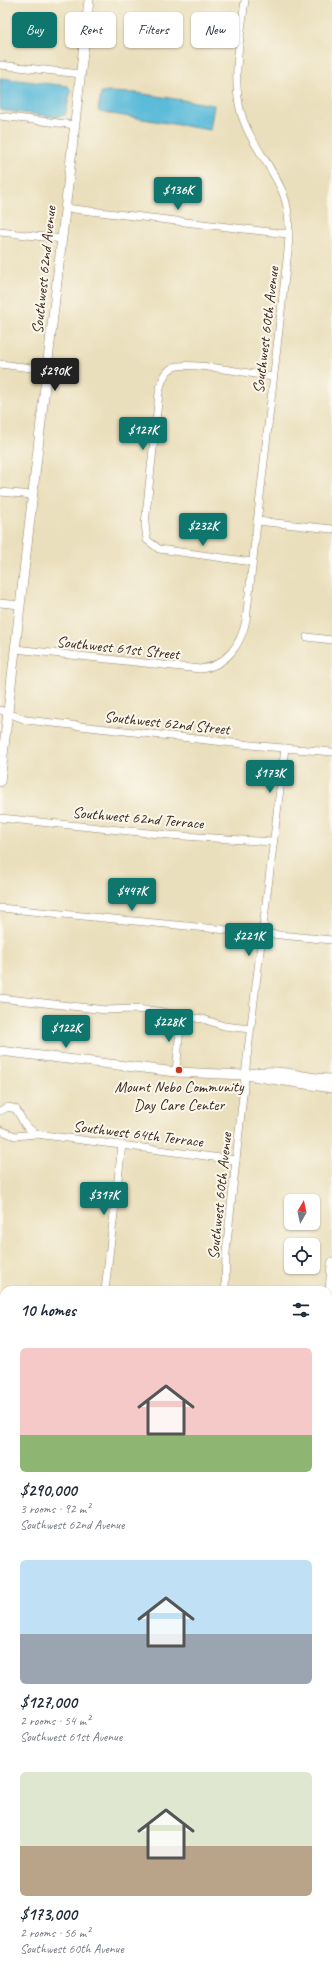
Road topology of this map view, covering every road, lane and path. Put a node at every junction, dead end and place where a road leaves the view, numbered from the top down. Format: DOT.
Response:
graph roads {
  1 [pos="89,0"];
  2 [pos="245,0"];
  3 [pos="0,65"];
  4 [pos="81,74"];
  5 [pos="0,116"];
  6 [pos="75,125"];
  7 [pos="66,208"];
  8 [pos="0,232"];
  9 [pos="288,234"];
  10 [pos="62,239"];
  11 [pos="0,364"];
  12 [pos="47,370"];
  13 [pos="273,377"];
  14 [pos="0,492"];
  15 [pos="33,495"];
  16 [pos="257,520"];
  17 [pos="332,529"];
  18 [pos="252,562"];
  19 [pos="0,603"];
  20 [pos="20,605"];
  21 [pos="308,637"];
  22 [pos="332,640"];
  23 [pos="15,649"];
  24 [pos="217,664"];
  25 [pos="4,712"];
  26 [pos="285,748"];
  27 [pos="332,752"];
  28 [pos="0,782"];
  29 [pos="0,818"];
  30 [pos="273,842"];
  31 [pos="0,908"];
  32 [pos="262,933"];
  33 [pos="332,940"];
  34 [pos="0,998"];
  35 [pos="181,1017"];
  36 [pos="250,1030"];
  37 [pos="0,1051"];
  38 [pos="176,1072"];
  39 [pos="245,1075"];
  40 [pos="332,1079"];
  41 [pos="332,1088"];
  42 [pos="0,1111"];
  43 [pos="0,1130"];
  44 [pos="36,1134"];
  45 [pos="122,1145"];
  46 [pos="236,1160"];
  47 [pos="332,1264"];
  48 [pos="105,1286"];
  49 [pos="225,1286"];
  50 [pos="330,1286"];
  1 -- 4 [label="street, Southwest 62nd Avenue"];
  2 -- 9 [label="street, Southwest 60th Avenue"];
  3 -- 4 [label="street"];
  4 -- 6 [label="street, Southwest 62nd Avenue"];
  5 -- 6 [label="street"];
  6 -- 7 [label="street, Southwest 62nd Avenue"];
  7 -- 9 [label="street"];
  7 -- 10 [label="street, Southwest 62nd Avenue"];
  8 -- 10 [label="street"];
  9 -- 13 [label="street, Southwest 60th Avenue"];
  10 -- 12 [label="street, Southwest 62nd Avenue"];
  11 -- 12 [label="street"];
  12 -- 15 [label="street, Southwest 62nd Avenue"];
  13 -- 16 [label="street, Southwest 60th Avenue"];
  13 -- 18 [label="street"];
  14 -- 15 [label="street"];
  15 -- 20 [label="street, Southwest 62nd Avenue"];
  16 -- 17 [label="street"];
  16 -- 18 [label="street, Southwest 60th Avenue"];
  18 -- 24 [label="street, Southwest 60th Avenue"];
  19 -- 20 [label="street"];
  20 -- 23 [label="street, Southwest 62nd Avenue"];
  21 -- 22 [label="street"];
  23 -- 24 [label="street, Southwest 61st Street"];
  23 -- 25 [label="street, Southwest 62nd Avenue"];
  25 -- 26 [label="street, Southwest 62nd Street"];
  25 -- 28 [label="street, Southwest 62nd Avenue"];
  26 -- 27 [label="street, Southwest 62nd Street"];
  26 -- 30 [label="street, Southwest 60th Avenue"];
  29 -- 30 [label="street, Southwest 62nd Terrace"];
  30 -- 32 [label="street, Southwest 60th Avenue"];
  31 -- 32 [label="street"];
  32 -- 33 [label="street"];
  32 -- 36 [label="street, Southwest 60th Avenue"];
  34 -- 35 [label="street"];
  35 -- 36 [label="street"];
  35 -- 38 [label="street"];
  36 -- 39 [label="street, Southwest 60th Avenue"];
  37 -- 38 [label="street"];
  38 -- 39 [label="street"];
  39 -- 40 [label="street"];
  39 -- 41 [label="street"];
  39 -- 46 [label="street, Southwest 60th Avenue"];
  42 -- 44 [label="street"];
  43 -- 44 [label="street, Southwest 64th Terrace"];
  44 -- 45 [label="street, Southwest 64th Terrace"];
  45 -- 46 [label="street, Southwest 64th Terrace"];
  45 -- 48 [label="street"];
  46 -- 49 [label="street, Southwest 60th Avenue"];
  47 -- 50 [label="street"];
}
